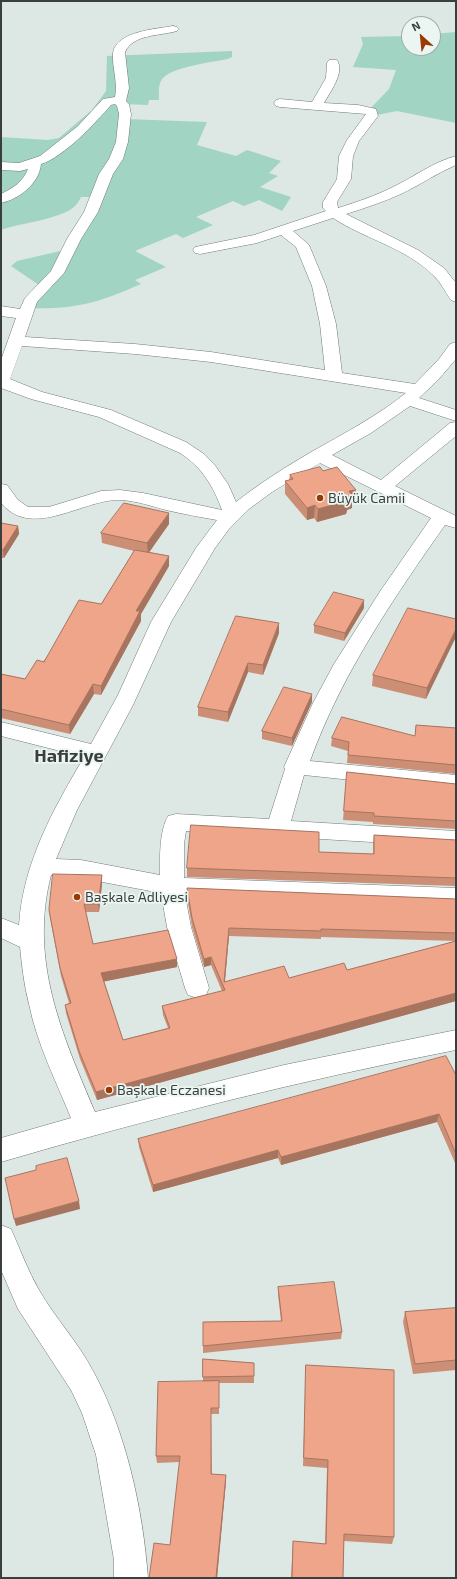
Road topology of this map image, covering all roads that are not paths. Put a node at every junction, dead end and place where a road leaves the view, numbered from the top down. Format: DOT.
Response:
graph roads {
  1 [pos="173,29"];
  2 [pos="333,63"];
  3 [pos="120,102"];
  4 [pos="280,103"];
  5 [pos="316,106"];
  6 [pos="456,160"];
  7 [pos="35,164"];
  8 [pos="1,166"];
  9 [pos="456,174"];
  10 [pos="398,190"];
  11 [pos="1,199"];
  12 [pos="336,214"];
  13 [pos="283,229"];
  14 [pos="200,250"];
  15 [pos="456,297"];
  16 [pos="1,312"];
  17 [pos="24,314"];
  18 [pos="15,340"];
  19 [pos="456,347"];
  20 [pos="334,376"];
  21 [pos="1,382"];
  22 [pos="414,395"];
  23 [pos="456,416"];
  24 [pos="456,427"];
  25 [pos="318,455"];
  26 [pos="383,487"];
  27 [pos="1,488"];
  28 [pos="231,515"];
  29 [pos="449,520"];
  30 [pos="1,729"];
  31 [pos="96,753"];
  32 [pos="295,767"];
  33 [pos="456,783"];
  34 [pos="278,828"];
  35 [pos="456,839"];
  36 [pos="41,866"];
  37 [pos="173,886"];
  38 [pos="456,897"];
  39 [pos="1,928"];
  40 [pos="32,942"];
  41 [pos="197,988"];
  42 [pos="456,1040"];
  43 [pos="87,1125"];
  44 [pos="1,1150"];
  45 [pos="1,1238"];
  46 [pos="131,1578"];
  1 -- 3 [label="street"];
  2 -- 5 [label="street"];
  3 -- 7 [label="street"];
  3 -- 17 [label="street"];
  4 -- 5 [label="street"];
  5 -- 12 [label="street"];
  6 -- 10 [label="street"];
  7 -- 8 [label="street"];
  7 -- 11 [label="street"];
  9 -- 10 [label="street"];
  10 -- 12 [label="street"];
  12 -- 13 [label="street"];
  12 -- 15 [label="street"];
  13 -- 14 [label="street"];
  13 -- 20 [label="street"];
  16 -- 17 [label="street"];
  17 -- 18 [label="street"];
  18 -- 20 [label="street"];
  18 -- 21 [label="street"];
  19 -- 22 [label="street"];
  20 -- 22 [label="street"];
  21 -- 28 [label="street"];
  22 -- 23 [label="street"];
  22 -- 25 [label="street"];
  24 -- 26 [label="street"];
  25 -- 26 [label="street"];
  25 -- 28 [label="street"];
  26 -- 29 [label="street"];
  27 -- 28 [label="street"];
  28 -- 31 [label="street"];
  29 -- 32 [label="street"];
  30 -- 31 [label="street"];
  31 -- 36 [label="street"];
  32 -- 33 [label="street"];
  32 -- 34 [label="street"];
  34 -- 35 [label="street"];
  34 -- 37 [label="street"];
  36 -- 37 [label="street"];
  36 -- 40 [label="street"];
  37 -- 38 [label="street"];
  37 -- 41 [label="street"];
  39 -- 40 [label="street"];
  40 -- 43 [label="street"];
  42 -- 43 [label="street"];
  43 -- 44 [label="street"];
  45 -- 46 [label="street"];
}
